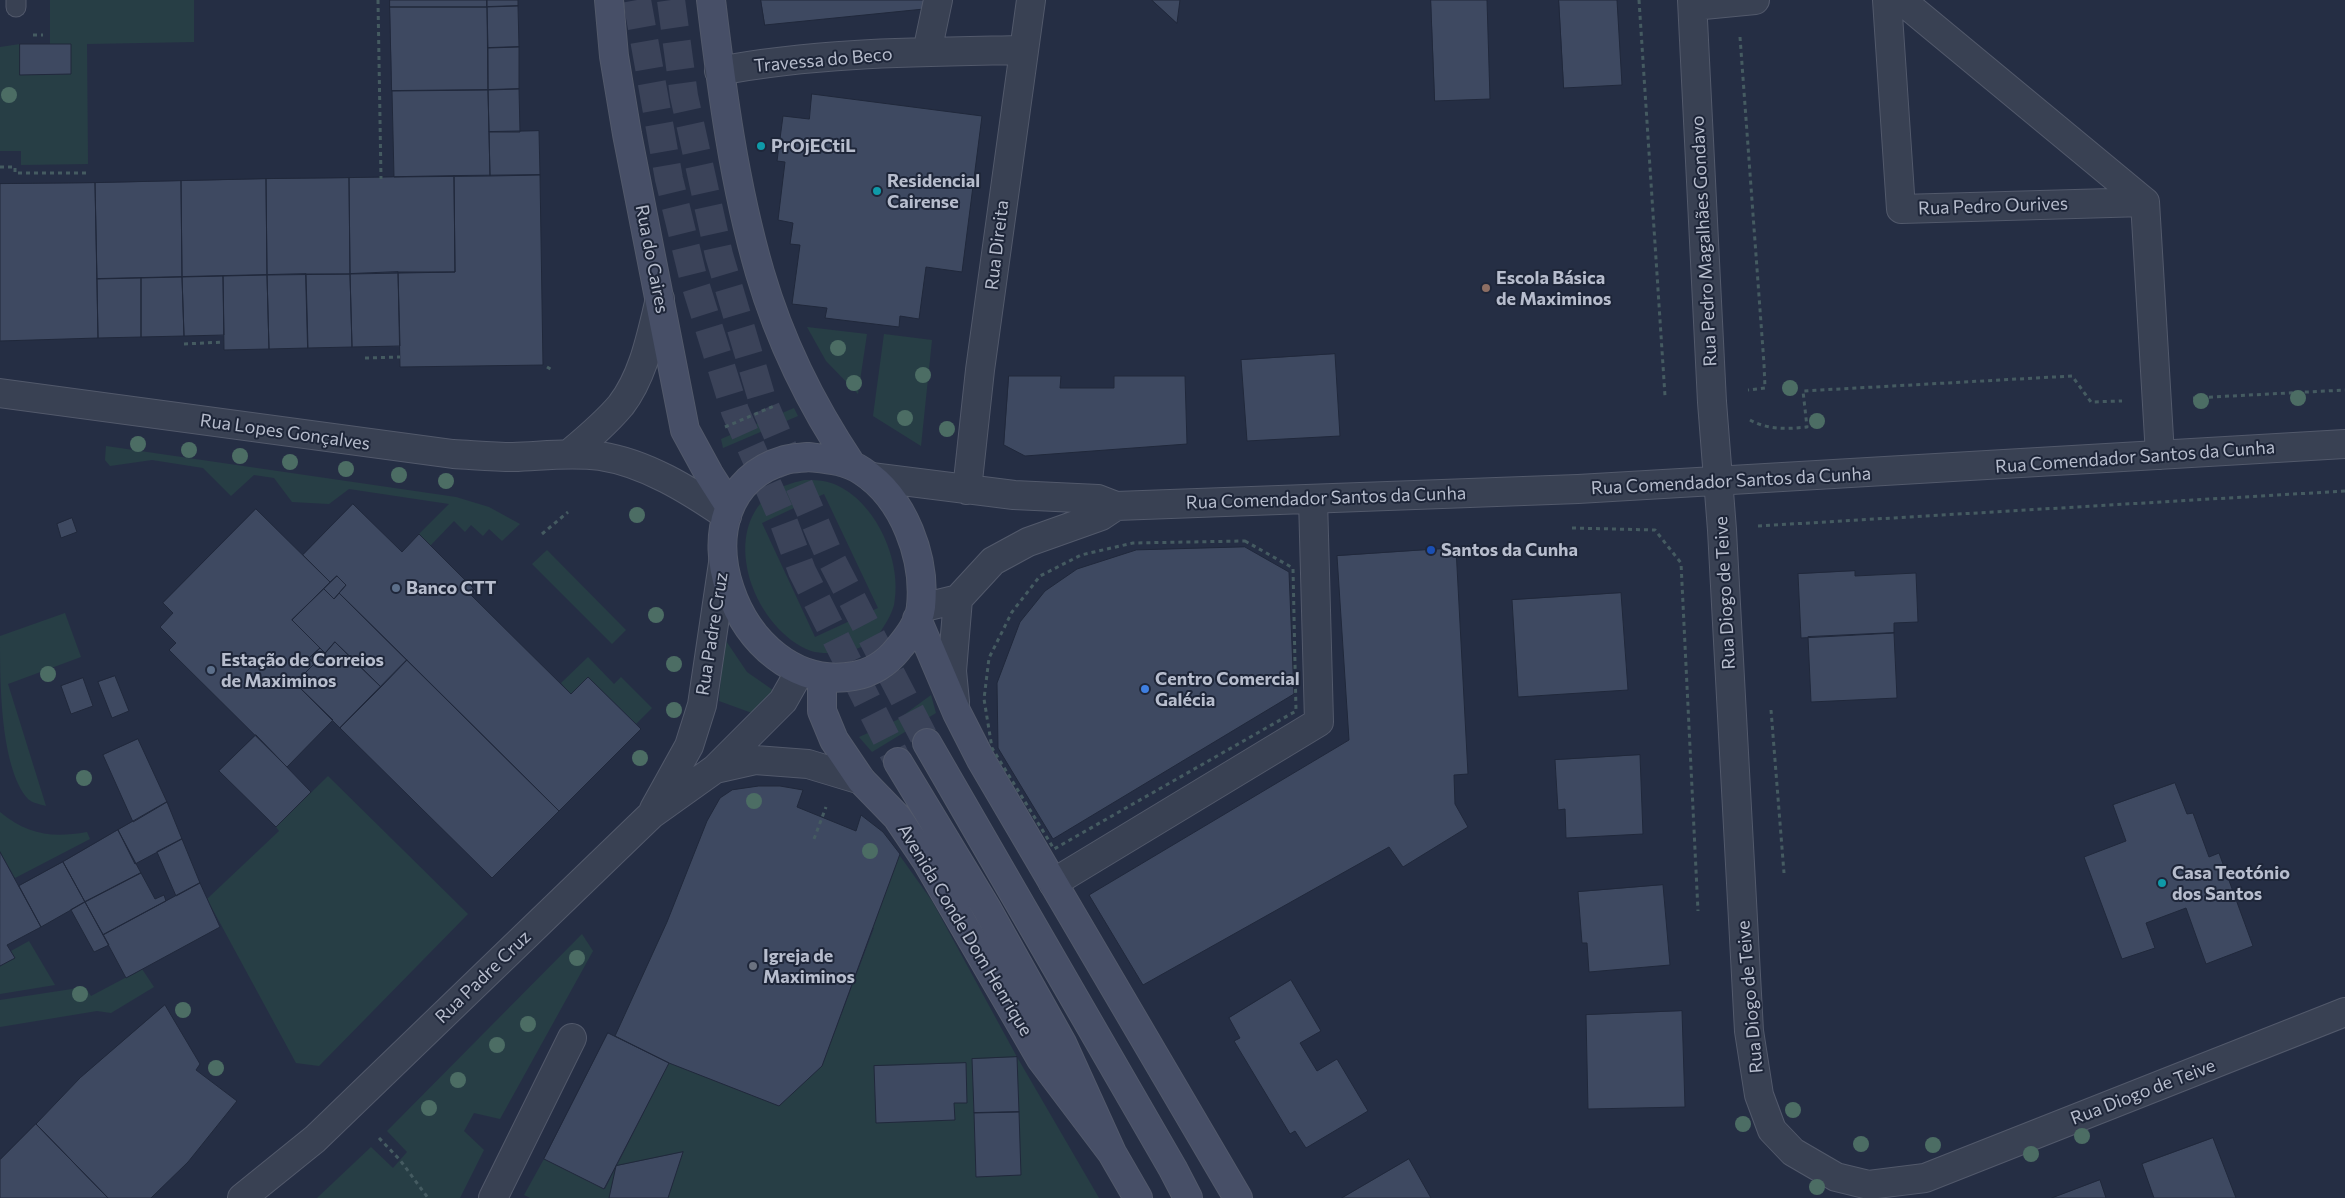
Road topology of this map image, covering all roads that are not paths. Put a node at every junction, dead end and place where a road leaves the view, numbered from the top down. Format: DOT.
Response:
graph roads {
  1 [pos="609,0"];
  2 [pos="711,0"];
  3 [pos="938,0"];
  4 [pos="1031,0"];
  5 [pos="1755,0"];
  6 [pos="1887,0"];
  7 [pos="1901,0"];
  8 [pos="1692,3"];
  9 [pos="1022,50"];
  10 [pos="927,52"];
  11 [pos="719,71"];
  12 [pos="2145,202"];
  13 [pos="660,300"];
  14 [pos="0,393"];
  15 [pos="2345,444"];
  16 [pos="570,453"];
  17 [pos="2160,455"];
  18 [pos="861,471"];
  19 [pos="1718,481"];
  20 [pos="967,490"];
  21 [pos="1313,499"];
  22 [pos="1116,506"];
  23 [pos="728,511"];
  24 [pos="723,563"];
  25 [pos="958,599"];
  26 [pos="919,613"];
  27 [pos="811,674"];
  28 [pos="957,713"];
  29 [pos="927,744"];
  30 [pos="898,762"];
  31 [pos="715,769"];
  32 [pos="861,780"];
  33 [pos="652,814"];
  34 [pos="1053,883"];
  35 [pos="2345,1012"];
  36 [pos="572,1038"];
  37 [pos="315,1139"];
  38 [pos="1112,1153"];
  39 [pos="1173,1169"];
  40 [pos="1868,1191"];
  41 [pos="242,1198"];
  42 [pos="265,1198"];
  43 [pos="493,1198"];
  44 [pos="1138,1198"];
  45 [pos="1188,1198"];
  46 [pos="1198,1198"];
  47 [pos="1238,1198"];
  1 -- 13 [label="main road, Rua do Caires"];
  2 -- 11 [label="main road"];
  3 -- 10 [label="street"];
  4 -- 9 [label="street, Rua Direita"];
  5 -- 8 [label="street"];
  6 -- 12 [label="street, Rua Pedro Ourives"];
  7 -- 12 [label="street"];
  8 -- 19 [label="street, Rua Pedro Magalhães Gondavo"];
  9 -- 10 [label="street, Travessa do Beco"];
  9 -- 20 [label="street, Rua Direita"];
  10 -- 11 [label="street, Travessa do Beco"];
  11 -- 18 [label="main road"];
  12 -- 17 [label="street"];
  13 -- 16 [label="street"];
  13 -- 23 [label="main road, Rua do Caires"];
  14 -- 16 [label="street, Rua Lopes Gonçalves"];
  15 -- 17 [label="street, Rua Comendador Santos da Cunha"];
  16 -- 23 [label="street, Rua Lopes Gonçalves"];
  17 -- 19 [label="street, Rua Comendador Santos da Cunha"];
  18 -- 20 [label="street, Rua Comendador Santos da Cunha"];
  18 -- 23 [label="main road"];
  18 -- 26 [label="main road"];
  19 -- 21 [label="street, Rua Comendador Santos da Cunha"];
  19 -- 40 [label="street, Rua Diogo de Teive"];
  20 -- 22 [label="street, Rua Comendador Santos da Cunha"];
  21 -- 22 [label="street, Rua Comendador Santos da Cunha"];
  21 -- 34 [label="street"];
  22 -- 25 [label="street, Rua Comendador Santos da Cunha"];
  23 -- 24 [label="main road"];
  24 -- 27 [label="main road"];
  24 -- 33 [label="street, Rua Padre Cruz"];
  25 -- 26 [label="street"];
  25 -- 28 [label="street"];
  26 -- 27 [label="main road"];
  26 -- 28 [label="main road"];
  27 -- 31 [label="street, Rua Padre Cruz"];
  27 -- 32 [label="main road, Avenida Conde Dom Henrique"];
  28 -- 34 [label="main road"];
  29 -- 39 [label="main road"];
  30 -- 38 [label="main road, Avenida Conde Dom Henrique"];
  31 -- 32 [label="street, Rua Padre Cruz"];
  31 -- 33 [label="street, Rua Padre Cruz"];
  32 -- 38 [label="main road, Avenida Conde Dom Henrique"];
  33 -- 37 [label="street, Rua Padre Cruz"];
  34 -- 47 [label="main road"];
  35 -- 40 [label="street, Rua Diogo de Teive"];
  36 -- 43 [label="street"];
  37 -- 41 [label="street, Rua Padre Cruz"];
  37 -- 42 [label="street, Rua Padre Cruz"];
  38 -- 44 [label="main road, Avenida Conde Dom Henrique"];
  39 -- 45 [label="main road"];
  39 -- 46 [label="main road"];
}
